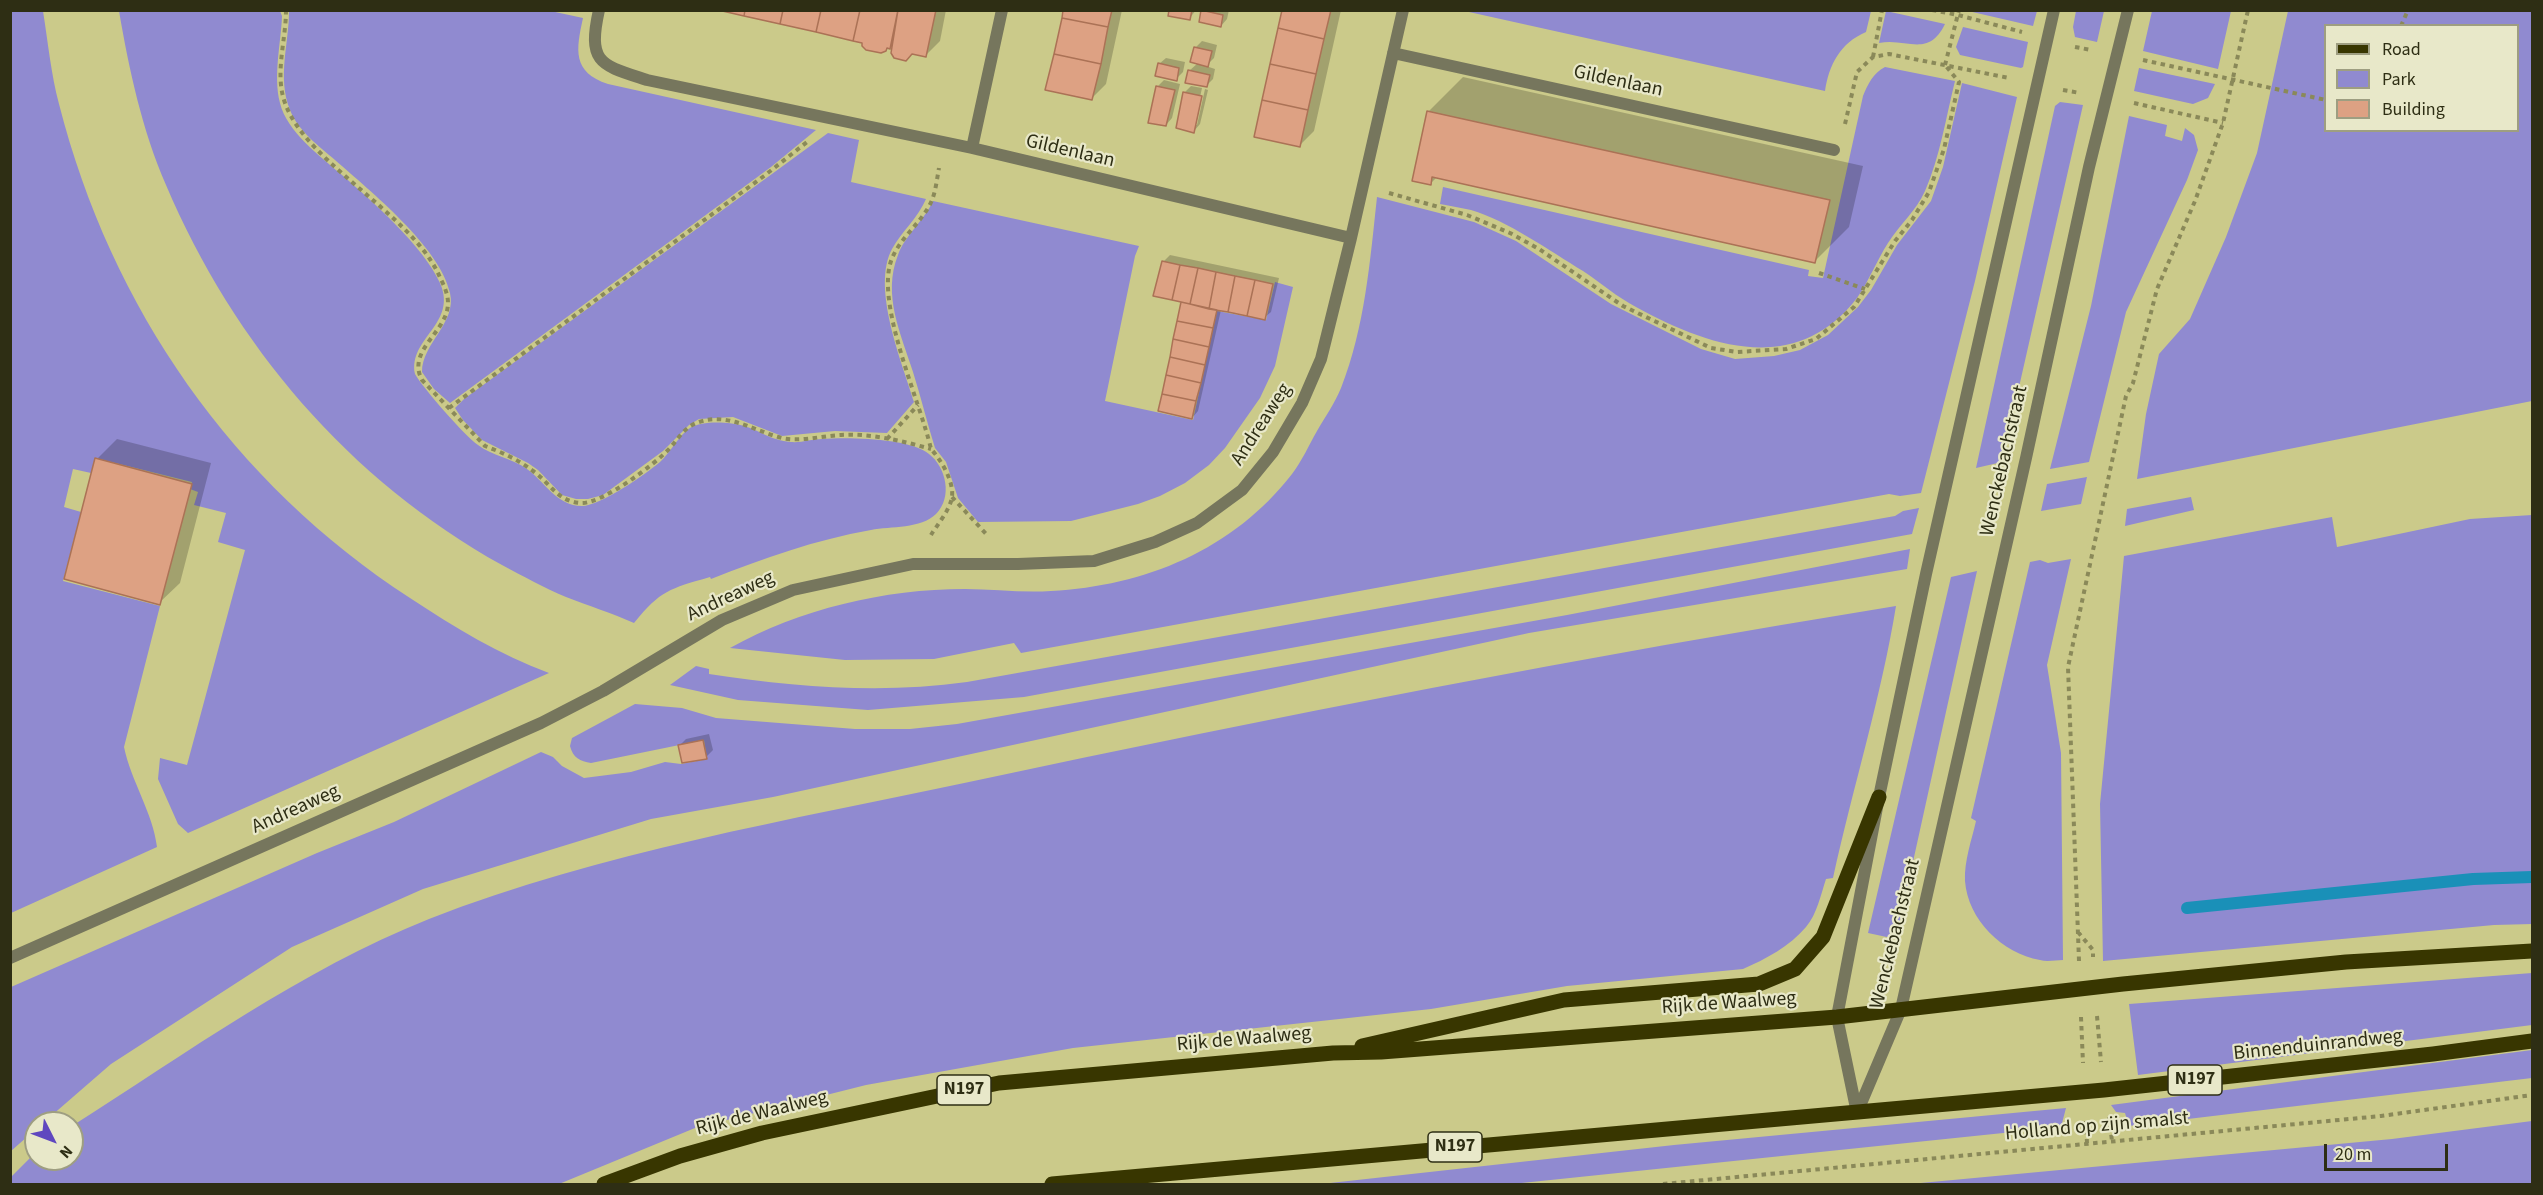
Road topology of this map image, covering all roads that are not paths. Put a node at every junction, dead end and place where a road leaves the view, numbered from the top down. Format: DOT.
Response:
graph roads {
  1 [pos="599,10"];
  2 [pos="1002,10"];
  3 [pos="1403,10"];
  4 [pos="2054,10"];
  5 [pos="2128,10"];
  6 [pos="1393,53"];
  7 [pos="972,148"];
  8 [pos="1834,150"];
  9 [pos="1351,238"];
  10 [pos="1879,797"];
  11 [pos="2532,951"];
  12 [pos="10,958"];
  13 [pos="1901,1009"];
  14 [pos="1837,1017"];
  15 [pos="2532,1041"];
  16 [pos="1333,1053"];
  17 [pos="1857,1113"];
  18 [pos="604,1185"];
  19 [pos="1052,1185"];
  1 -- 7 [label="street, Gildenlaan"];
  2 -- 7 [label="street"];
  3 -- 6 [label="street"];
  4 -- 10 [label="street, Wenckebachstraat"];
  5 -- 13 [label="street, Wenckebachstraat"];
  6 -- 8 [label="street, Gildenlaan"];
  6 -- 9 [label="street"];
  7 -- 9 [label="street, Gildenlaan"];
  9 -- 12 [label="street, Andreaweg"];
  10 -- 14 [label="street, Wenckebachstraat"];
  10 -- 16 [label="main road"];
  11 -- 13 [label="main road, N197"];
  13 -- 14 [label="main road, Rijk de Waalweg / N197"];
  13 -- 17 [label="street, Wenckebachstraat"];
  14 -- 16 [label="main road, Rijk de Waalweg / N197"];
  14 -- 17 [label="street, Wenckebachstraat"];
  15 -- 17 [label="main road, Binnenduinrandweg / N197"];
  16 -- 18 [label="main road, Rijk de Waalweg / N197"];
  17 -- 19 [label="main road, N197"];
}
